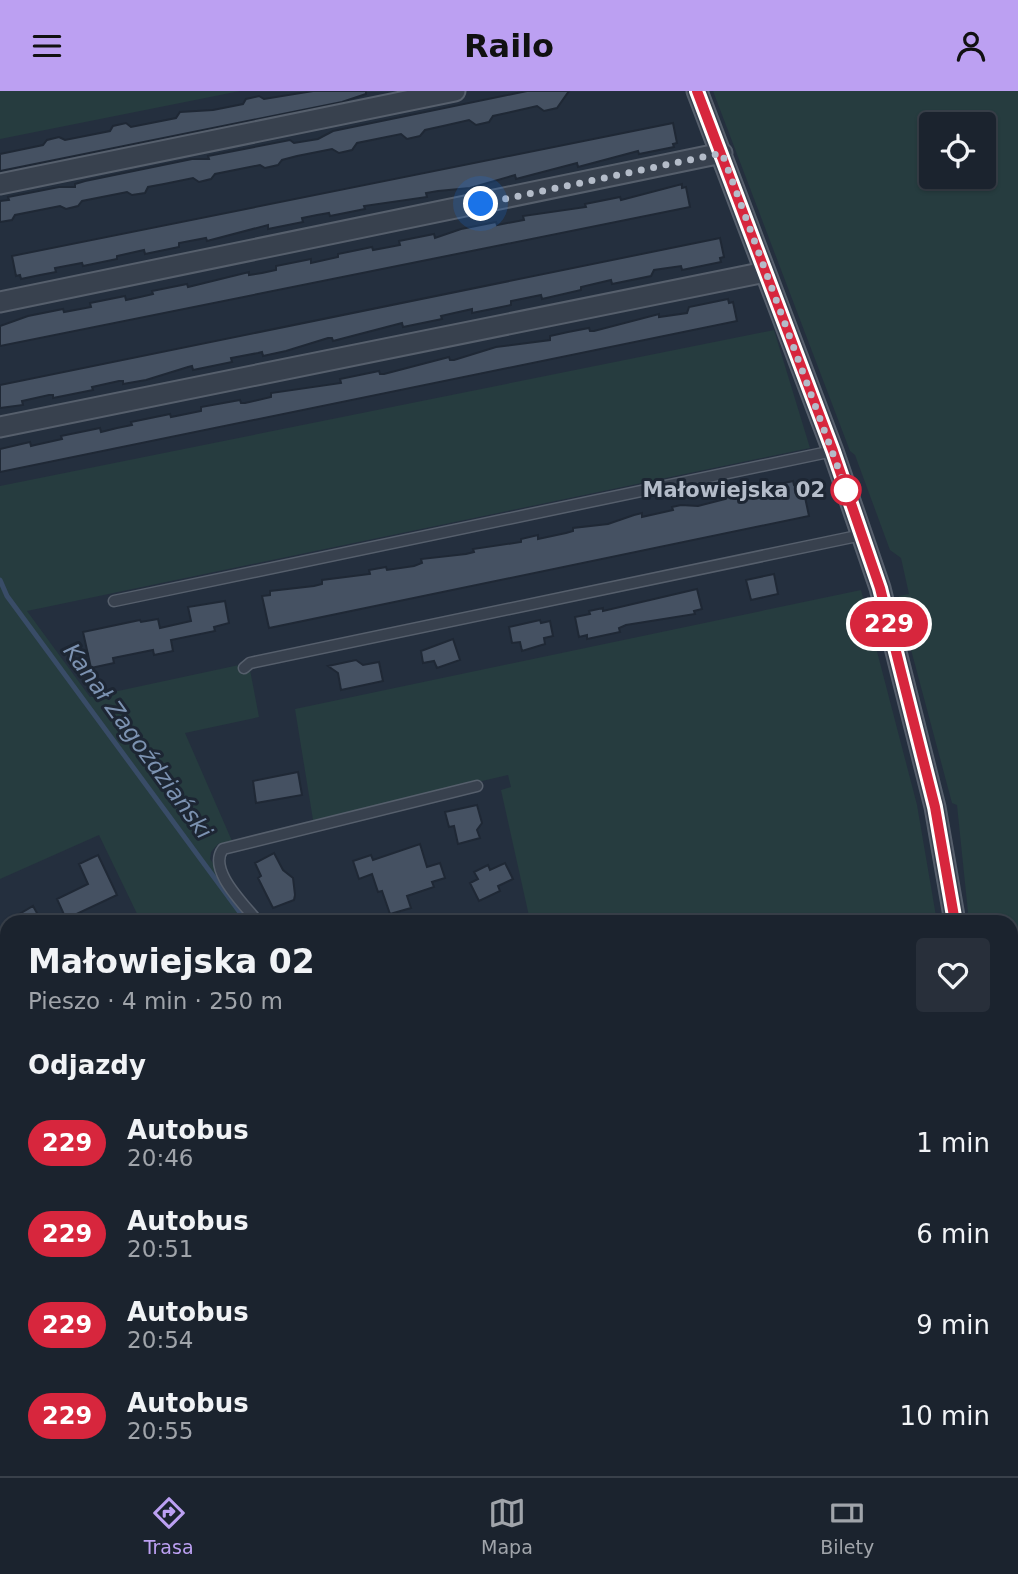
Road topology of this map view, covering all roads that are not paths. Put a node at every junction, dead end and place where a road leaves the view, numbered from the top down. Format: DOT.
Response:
graph roads {
  1 [pos="455,91"];
  2 [pos="697,91"];
  3 [pos="722,153"];
  4 [pos="0,184"];
  5 [pos="765,272"];
  6 [pos="0,302"];
  7 [pos="0,427"];
  8 [pos="833,451"];
  9 [pos="862,535"];
  10 [pos="114,601"];
  11 [pos="244,668"];
  12 [pos="477,786"];
  13 [pos="253,915"];
  14 [pos="954,915"];
  1 -- 4 [label="street"];
  2 -- 3 [label="street"];
  3 -- 5 [label="street"];
  3 -- 6 [label="street"];
  5 -- 7 [label="street"];
  5 -- 8 [label="street"];
  8 -- 9 [label="street"];
  8 -- 10 [label="lane"];
  9 -- 11 [label="lane"];
  9 -- 14 [label="street"];
  12 -- 13 [label="lane"];
}
